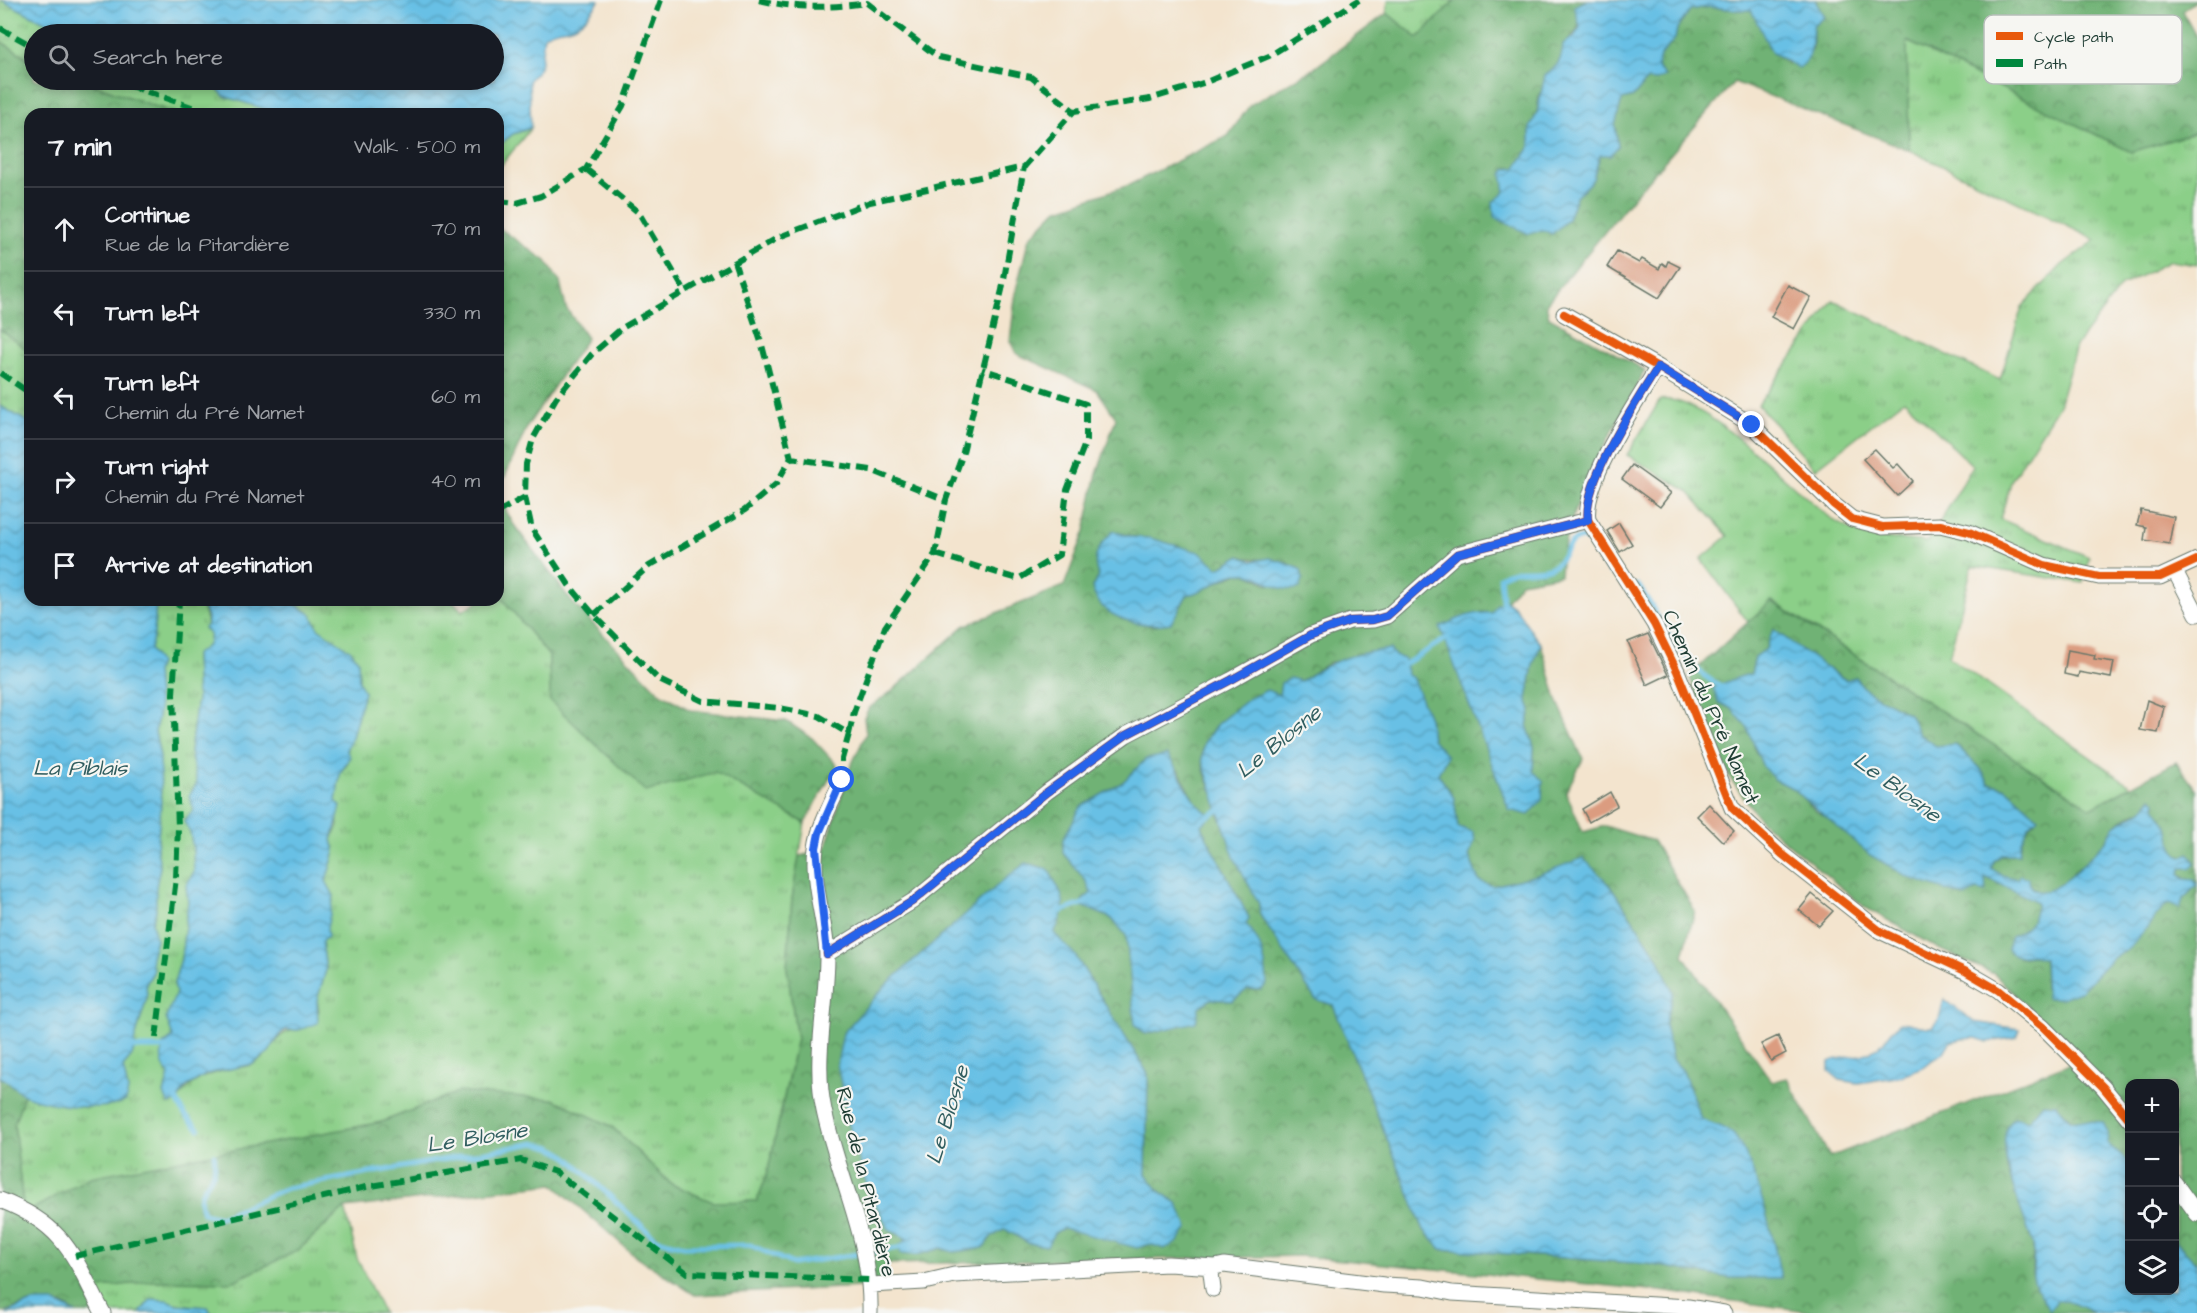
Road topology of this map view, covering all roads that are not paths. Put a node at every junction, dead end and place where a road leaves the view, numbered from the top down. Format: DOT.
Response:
graph roads {
  1 [pos="1564,314"];
  2 [pos="1658,367"];
  3 [pos="1588,520"];
  4 [pos="2197,560"];
  5 [pos="2175,571"];
  6 [pos="2197,614"];
  7 [pos="842,780"];
  8 [pos="827,954"];
  9 [pos="2125,1114"];
  10 [pos="2178,1187"];
  11 [pos="0,1200"];
  12 [pos="2197,1214"];
  13 [pos="1215,1267"];
  14 [pos="871,1282"];
  15 [pos="1213,1289"];
  16 [pos="103,1313"];
  17 [pos="870,1313"];
  18 [pos="1724,1313"];
  1 -- 2 [label="street"];
  2 -- 3 [label="street"];
  2 -- 5 [label="street"];
  3 -- 8 [label="street"];
  3 -- 9 [label="street, Chemin du Pré Namet"];
  4 -- 5 [label="street"];
  5 -- 6 [label="street"];
  7 -- 8 [label="street, Rue de la Pitardière"];
  8 -- 14 [label="street, Rue de la Pitardière"];
  10 -- 12 [label="street"];
  11 -- 16 [label="street"];
  13 -- 14 [label="street"];
  13 -- 15 [label="street"];
  13 -- 18 [label="street"];
  14 -- 17 [label="street, Rue de la Pitardière"];
}
